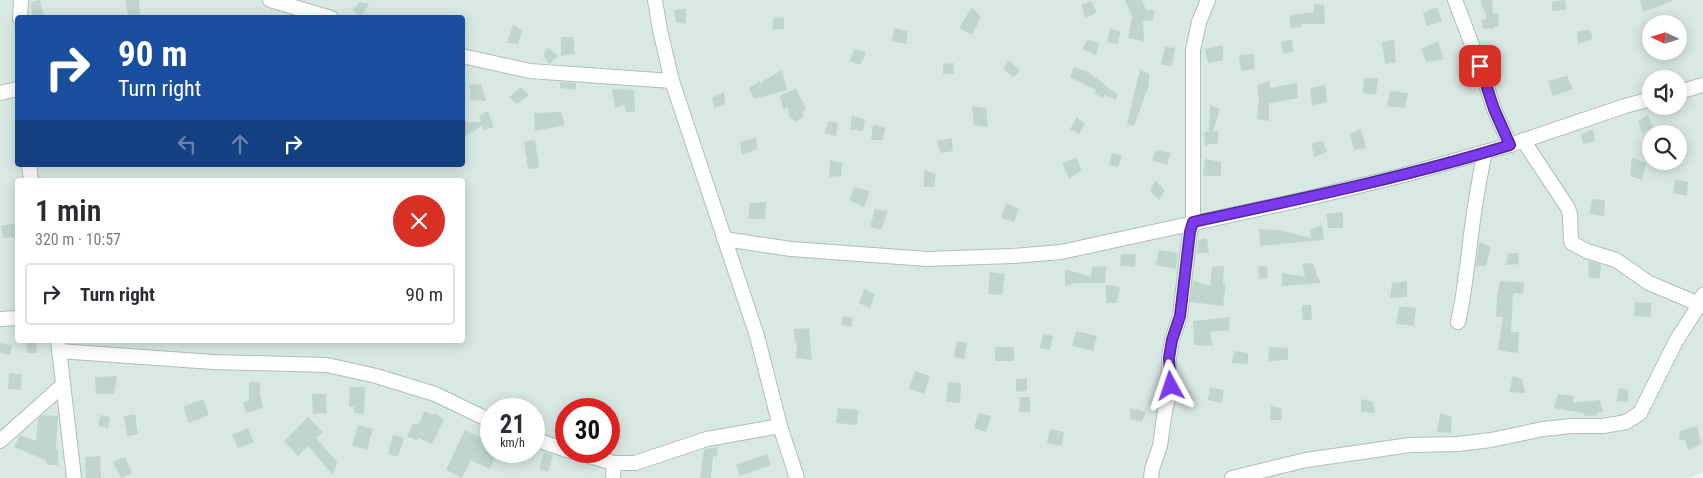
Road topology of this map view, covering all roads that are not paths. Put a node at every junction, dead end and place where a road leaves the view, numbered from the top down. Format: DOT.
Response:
graph roads {
  1 [pos="21,0"];
  2 [pos="270,0"];
  3 [pos="656,0"];
  4 [pos="1208,0"];
  5 [pos="1456,0"];
  6 [pos="20,15"];
  7 [pos="321,15"];
  8 [pos="465,57"];
  9 [pos="672,81"];
  10 [pos="1703,86"];
  11 [pos="15,90"];
  12 [pos="1687,90"];
  13 [pos="0,93"];
  14 [pos="1642,101"];
  15 [pos="1516,143"];
  16 [pos="1485,152"];
  17 [pos="1193,222"];
  18 [pos="724,239"];
  19 [pos="1702,302"];
  20 [pos="0,318"];
  21 [pos="15,318"];
  22 [pos="1458,322"];
  23 [pos="59,345"];
  24 [pos="63,385"];
  25 [pos="480,416"];
  26 [pos="780,426"];
  27 [pos="0,441"];
  28 [pos="614,463"];
  29 [pos="620,463"];
  30 [pos="74,478"];
  31 [pos="613,478"];
  32 [pos="797,478"];
  33 [pos="1151,478"];
  34 [pos="1232,478"];
  1 -- 6 [label="street"];
  2 -- 7 [label="street"];
  3 -- 9 [label="street"];
  4 -- 17 [label="street"];
  5 -- 15 [label="street"];
  8 -- 9 [label="street"];
  9 -- 18 [label="street"];
  10 -- 12 [label="street"];
  11 -- 13 [label="street"];
  14 -- 15 [label="street"];
  15 -- 16 [label="street"];
  15 -- 19 [label="street"];
  16 -- 17 [label="street"];
  16 -- 22 [label="street"];
  17 -- 18 [label="street"];
  17 -- 33 [label="street"];
  18 -- 26 [label="street"];
  19 -- 34 [label="street"];
  20 -- 21 [label="street"];
  23 -- 24 [label="street"];
  23 -- 25 [label="street"];
  24 -- 27 [label="street"];
  24 -- 30 [label="street"];
  26 -- 29 [label="street"];
  26 -- 32 [label="street"];
  28 -- 31 [label="street"];
}
